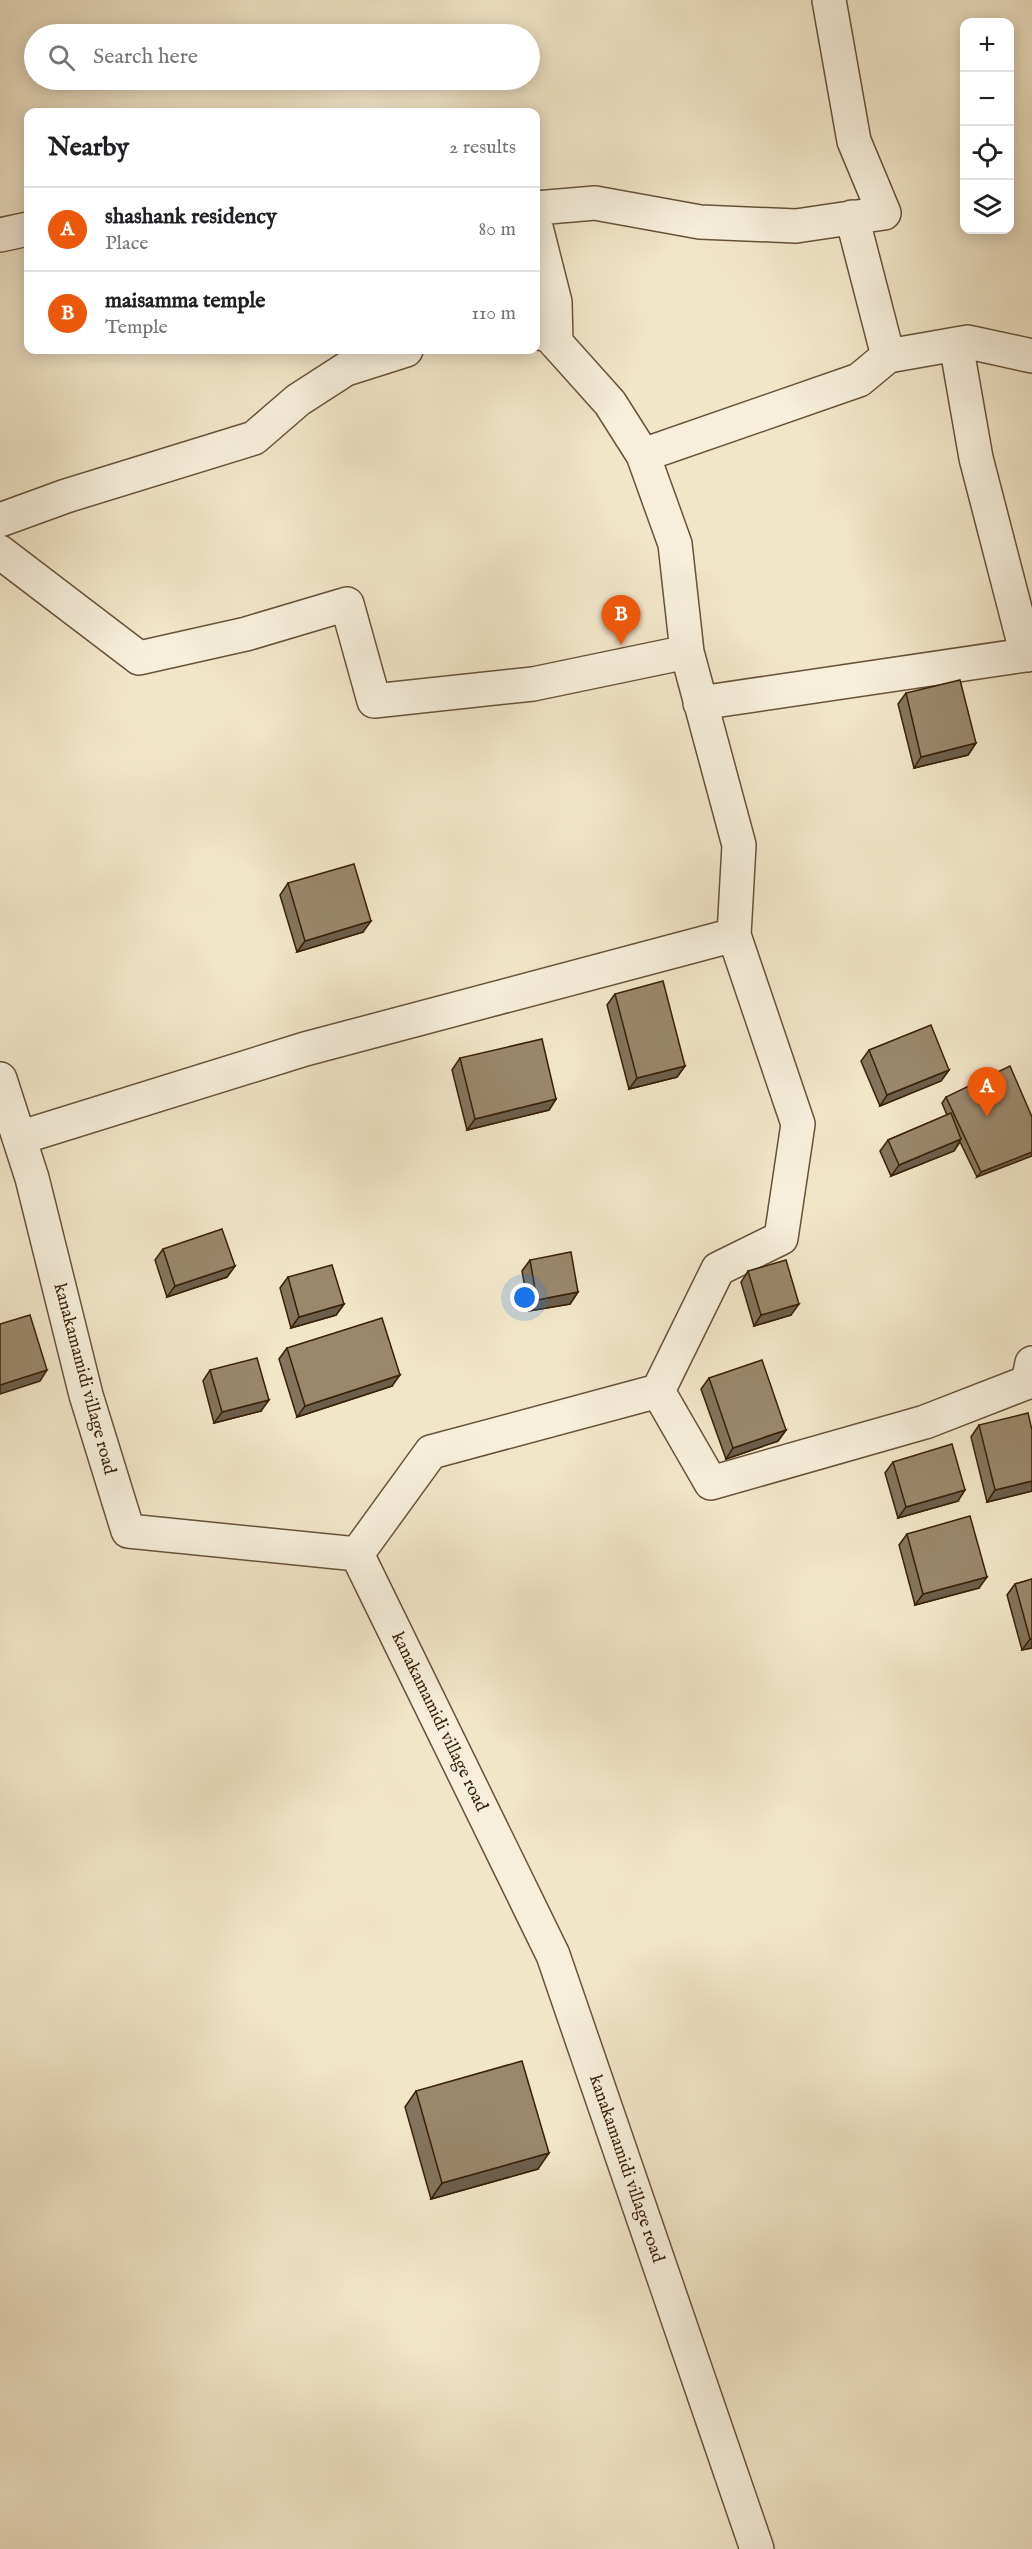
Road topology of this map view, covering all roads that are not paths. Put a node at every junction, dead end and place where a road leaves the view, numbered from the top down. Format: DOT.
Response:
graph roads {
  1 [pos="829,0"];
  2 [pos="540,208"];
  3 [pos="852,217"];
  4 [pos="24,230"];
  5 [pos="0,235"];
  6 [pos="540,243"];
  7 [pos="546,337"];
  8 [pos="956,344"];
  9 [pos="393,354"];
  10 [pos="888,356"];
  11 [pos="1032,356"];
  12 [pos="643,455"];
  13 [pos="0,520"];
  14 [pos="0,552"];
  15 [pos="687,652"];
  16 [pos="1029,654"];
  17 [pos="700,703"];
  18 [pos="734,935"];
  19 [pos="0,1079"];
  20 [pos="19,1138"];
  21 [pos="1032,1363"];
  22 [pos="658,1391"];
  23 [pos="357,1554"];
  24 [pos="757,2549"];
  1 -- 3 [label="street"];
  2 -- 3 [label="street"];
  3 -- 10 [label="street"];
  4 -- 5 [label="street"];
  6 -- 7 [label="street"];
  7 -- 12 [label="street"];
  8 -- 10 [label="street"];
  8 -- 11 [label="street"];
  8 -- 16 [label="street"];
  9 -- 13 [label="street"];
  10 -- 12 [label="street"];
  12 -- 15 [label="street"];
  14 -- 15 [label="street"];
  15 -- 17 [label="street"];
  16 -- 17 [label="street"];
  17 -- 18 [label="street"];
  18 -- 20 [label="street"];
  18 -- 22 [label="street"];
  19 -- 20 [label="street, kanakamamidi village road"];
  20 -- 23 [label="street, kanakamamidi village road"];
  21 -- 22 [label="street"];
  22 -- 23 [label="street"];
  23 -- 24 [label="street, kanakamamidi village road"];
}
